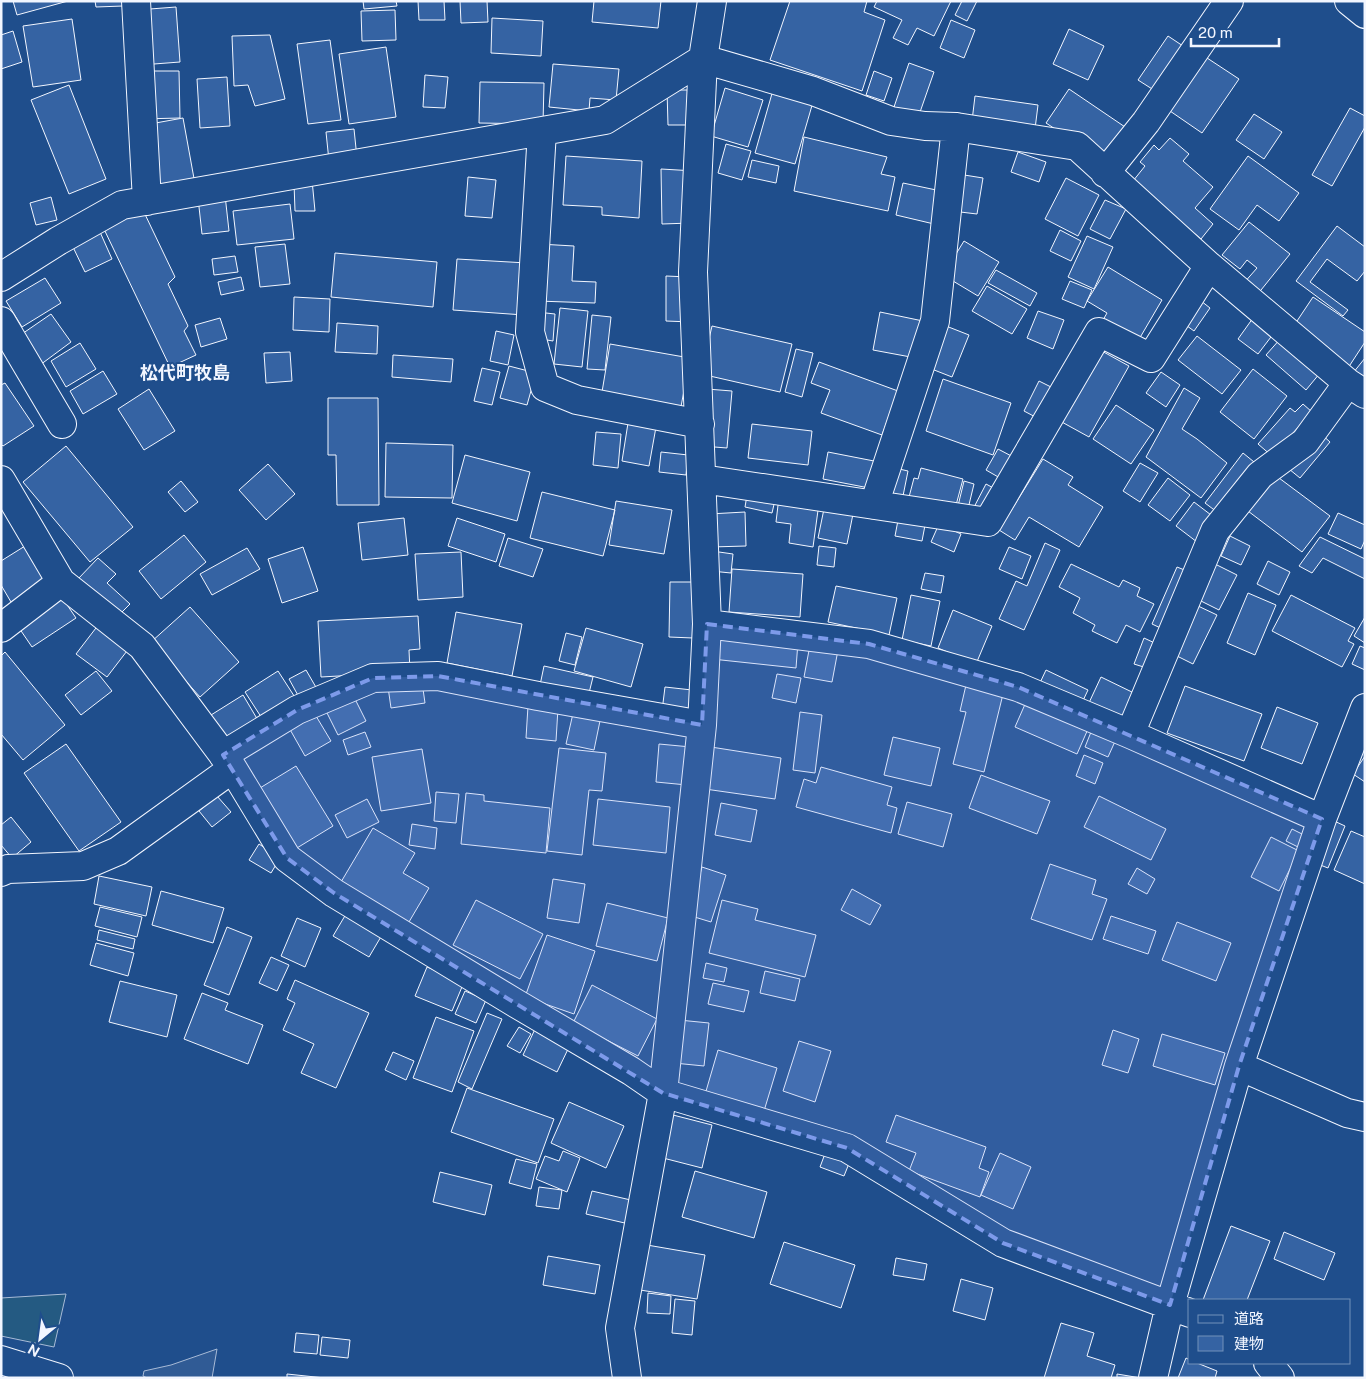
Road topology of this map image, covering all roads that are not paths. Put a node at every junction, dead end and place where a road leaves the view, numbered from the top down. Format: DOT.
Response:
graph roads {
  1 [pos="136,1"];
  2 [pos="712,1"];
  3 [pos="1229,1"];
  4 [pos="1349,1"];
  5 [pos="1365,14"];
  6 [pos="703,59"];
  7 [pos="956,127"];
  8 [pos="542,130"];
  9 [pos="1105,173"];
  10 [pos="147,201"];
  11 [pos="1209,266"];
  12 [pos="1,277"];
  13 [pos="1,321"];
  14 [pos="1357,389"];
  15 [pos="62,424"];
  16 [pos="700,424"];
  17 [pos="702,479"];
  18 [pos="1,480"];
  19 [pos="874,505"];
  20 [pos="61,582"];
  21 [pos="707,624"];
  22 [pos="1,628"];
  23 [pos="1364,711"];
  24 [pos="702,725"];
  25 [pos="1130,734"];
  26 [pos="227,762"];
  27 [pos="1322,819"];
  28 [pos="4,867"];
  29 [pos="1239,1066"];
  30 [pos="663,1092"];
  31 [pos="1365,1117"];
  32 [pos="1180,1309"];
  33 [pos="1,1360"];
  34 [pos="1269,1364"];
  35 [pos="59,1378"];
  36 [pos="627,1378"];
  37 [pos="1153,1378"];
  38 [pos="1280,1378"];
  1 -- 10 [label="main road"];
  2 -- 6 [label="main road"];
  3 -- 9 [label="main road"];
  4 -- 5 [label="main road"];
  6 -- 7 [label="main road"];
  6 -- 8 [label="main road"];
  6 -- 16 [label="main road"];
  7 -- 9 [label="main road"];
  7 -- 19 [label="main road"];
  8 -- 10 [label="main road"];
  8 -- 16 [label="main road"];
  9 -- 11 [label="main road"];
  10 -- 12 [label="main road"];
  11 -- 14 [label="main road"];
  11 -- 19 [label="main road"];
  13 -- 15 [label="main road"];
  14 -- 25 [label="main road"];
  16 -- 17 [label="main road"];
  17 -- 19 [label="main road"];
  17 -- 21 [label="main road"];
  18 -- 20 [label="main road"];
  20 -- 22 [label="main road"];
  20 -- 26 [label="main road"];
  21 -- 24 [label="main road"];
  21 -- 25 [label="main road"];
  23 -- 27 [label="main road"];
  24 -- 26 [label="main road"];
  24 -- 30 [label="main road"];
  25 -- 27 [label="main road"];
  26 -- 28 [label="main road"];
  26 -- 30 [label="main road"];
  27 -- 29 [label="main road"];
  29 -- 31 [label="main road"];
  29 -- 32 [label="main road"];
  30 -- 32 [label="main road"];
  30 -- 36 [label="main road"];
  32 -- 37 [label="main road"];
  33 -- 35 [label="main road"];
  34 -- 38 [label="main road"];
}
